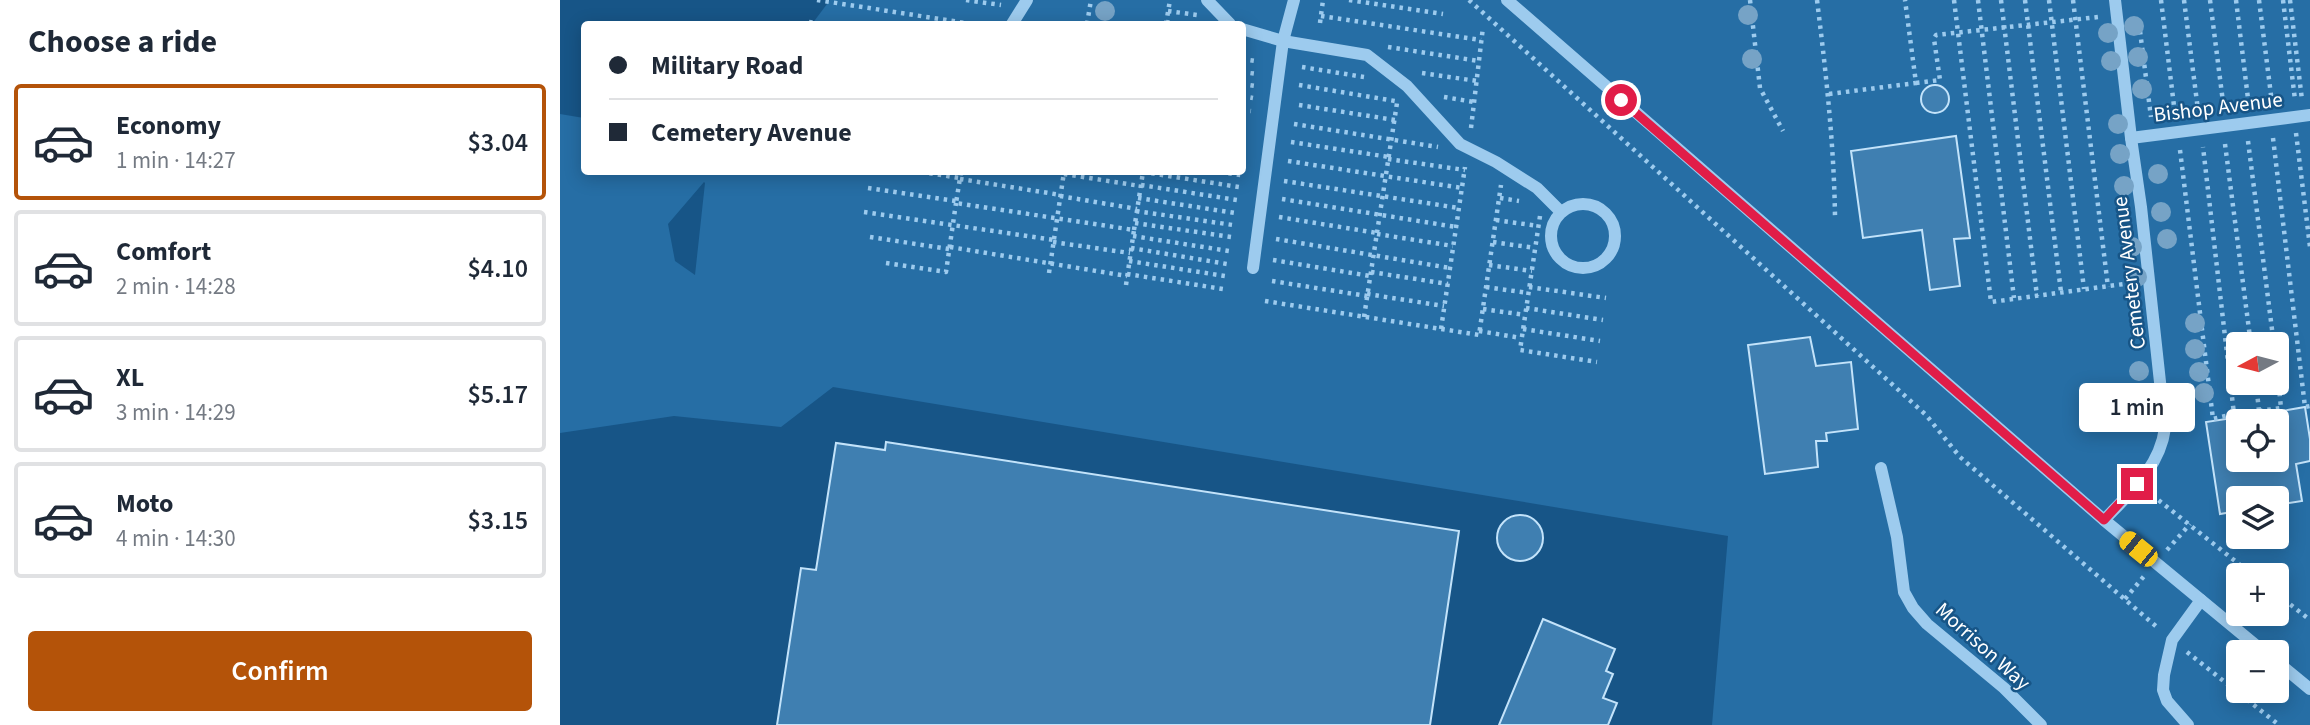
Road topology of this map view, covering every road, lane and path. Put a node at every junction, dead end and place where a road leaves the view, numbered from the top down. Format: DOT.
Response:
graph roads {
  1 [pos="966,0"];
  2 [pos="1027,0"];
  3 [pos="1091,0"];
  4 [pos="1168,0"];
  5 [pos="1207,0"];
  6 [pos="1294,0"];
  7 [pos="1323,0"];
  8 [pos="1349,0"];
  9 [pos="1469,0"];
  10 [pos="1507,0"];
  11 [pos="1750,0"];
  12 [pos="1817,0"];
  13 [pos="1905,0"];
  14 [pos="1954,0"];
  15 [pos="1978,0"];
  16 [pos="2001,0"];
  17 [pos="2025,0"];
  18 [pos="2049,0"];
  19 [pos="2073,0"];
  20 [pos="2115,0"];
  21 [pos="2161,0"];
  22 [pos="2184,0"];
  23 [pos="2210,0"];
  24 [pos="2236,0"];
  25 [pos="2259,0"];
  26 [pos="2283,0"];
  27 [pos="2290,0"];
  28 [pos="817,1"];
  29 [pos="1001,5"];
  30 [pos="1322,8"];
  31 [pos="1168,11"];
  32 [pos="1315,11"];
  33 [pos="1443,14"];
  34 [pos="2117,15"];
  35 [pos="1201,16"];
  36 [pos="1321,16"];
  37 [pos="2075,19"];
  38 [pos="952,21"];
  39 [pos="1014,21"];
  40 [pos="1088,21"];
  41 [pos="1166,21"];
  42 [pos="1227,21"];
  43 [pos="2052,22"];
  44 [pos="1320,23"];
  45 [pos="2028,25"];
  46 [pos="1483,27"];
  47 [pos="2140,27"];
  48 [pos="2004,28"];
  49 [pos="1246,30"];
  50 [pos="1981,31"];
  51 [pos="1958,33"];
  52 [pos="1481,40"];
  53 [pos="1283,41"];
  54 [pos="1384,46"];
  55 [pos="1246,60"];
  56 [pos="1255,61"];
  57 [pos="1479,61"];
  58 [pos="1302,66"];
  59 [pos="1414,72"];
  60 [pos="1246,73"];
  61 [pos="1257,74"];
  62 [pos="1368,77"];
  63 [pos="1476,81"];
  64 [pos="1916,83"];
  65 [pos="1246,85"];
  66 [pos="1300,85"];
  67 [pos="1255,86"];
  68 [pos="1829,94"];
  69 [pos="1433,96"];
  70 [pos="1246,97"];
  71 [pos="1253,98"];
  72 [pos="1474,102"];
  73 [pos="1299,105"];
  74 [pos="1246,110"];
  75 [pos="1251,111"];
  76 [pos="2301,116"];
  77 [pos="2273,119"];
  78 [pos="1395,120"];
  79 [pos="1246,122"];
  80 [pos="2248,122"];
  81 [pos="1250,123"];
  82 [pos="1294,124"];
  83 [pos="2225,126"];
  84 [pos="1471,129"];
  85 [pos="2201,129"];
  86 [pos="1783,131"];
  87 [pos="2178,132"];
  88 [pos="2153,135"];
  89 [pos="2131,138"];
  90 [pos="1392,139"];
  91 [pos="1290,142"];
  92 [pos="1443,148"];
  93 [pos="1389,158"];
  94 [pos="1288,162"];
  95 [pos="1466,163"];
  96 [pos="1465,170"];
  97 [pos="1064,175"];
  98 [pos="1076,175"];
  99 [pos="1143,175"];
  100 [pos="1162,175"];
  101 [pos="960,176"];
  102 [pos="1386,176"];
  103 [pos="1503,177"];
  104 [pos="1284,181"];
  105 [pos="1141,186"];
  106 [pos="1238,187"];
  107 [pos="868,188"];
  108 [pos="1462,188"];
  109 [pos="1383,195"];
  110 [pos="1060,196"];
  111 [pos="1138,198"];
  112 [pos="1282,199"];
  113 [pos="1237,200"];
  114 [pos="956,202"];
  115 [pos="1459,208"];
  116 [pos="1137,210"];
  117 [pos="1541,211"];
  118 [pos="864,212"];
  119 [pos="1561,212"];
  120 [pos="1235,213"];
  121 [pos="1380,215"];
  122 [pos="1279,217"];
  123 [pos="1835,217"];
  124 [pos="1057,218"];
  125 [pos="1496,220"];
  126 [pos="1135,223"];
  127 [pos="953,225"];
  128 [pos="1233,226"];
  129 [pos="1538,226"];
  130 [pos="1456,227"];
  131 [pos="1133,233"];
  132 [pos="1377,234"];
  133 [pos="870,237"];
  134 [pos="1231,237"];
  135 [pos="1276,239"];
  136 [pos="1054,241"];
  137 [pos="1493,242"];
  138 [pos="1453,246"];
  139 [pos="2310,247"];
  140 [pos="949,248"];
  141 [pos="1535,248"];
  142 [pos="1131,251"];
  143 [pos="1229,251"];
  144 [pos="1373,255"];
  145 [pos="1273,260"];
  146 [pos="1129,261"];
  147 [pos="886,263"];
  148 [pos="1050,263"];
  149 [pos="1227,264"];
  150 [pos="1489,265"];
  151 [pos="1253,268"];
  152 [pos="1450,268"];
  153 [pos="1532,271"];
  154 [pos="1049,273"];
  155 [pos="1371,274"];
  156 [pos="1127,275"];
  157 [pos="1225,276"];
  158 [pos="1272,281"];
  159 [pos="2138,282"];
  160 [pos="1448,284"];
  161 [pos="1126,285"];
  162 [pos="2108,286"];
  163 [pos="1486,287"];
  164 [pos="1530,287"];
  165 [pos="1223,289"];
  166 [pos="2084,289"];
  167 [pos="2061,292"];
  168 [pos="1528,293"];
  169 [pos="1367,295"];
  170 [pos="2037,296"];
  171 [pos="1606,298"];
  172 [pos="2014,298"];
  173 [pos="1265,301"];
  174 [pos="1444,306"];
  175 [pos="1526,308"];
  176 [pos="1483,309"];
  177 [pos="1525,315"];
  178 [pos="1364,317"];
  179 [pos="1603,320"];
  180 [pos="1441,329"];
  181 [pos="1522,329"];
  182 [pos="1479,331"];
  183 [pos="2249,332"];
  184 [pos="2272,332"];
  185 [pos="1521,338"];
  186 [pos="1600,341"];
  187 [pos="1598,362"];
  188 [pos="2280,396"];
  189 [pos="2310,407"];
  190 [pos="2233,409"];
  191 [pos="2274,409"];
  192 [pos="2226,416"];
  193 [pos="1881,468"];
  194 [pos="2137,484"];
  195 [pos="2104,520"];
  196 [pos="2237,563"];
  197 [pos="2201,600"];
  198 [pos="2289,603"];
  199 [pos="2310,620"];
  200 [pos="2172,640"];
  201 [pos="2249,640"];
  202 [pos="2289,672"];
  203 [pos="2310,689"];
  204 [pos="2041,725"];
  205 [pos="2188,725"];
  206 [pos="2278,725"];
  1 -- 29 [label="path"];
  2 -- 39 [label="street"];
  3 -- 40 [label="path"];
  4 -- 31 [label="path"];
  5 -- 42 [label="street"];
  6 -- 53 [label="street"];
  7 -- 30 [label="path"];
  8 -- 33 [label="path"];
  9 -- 200 [label="path"];
  10 -- 195 [label="street"];
  11 -- 86 [label="path"];
  12 -- 68 [label="path"];
  13 -- 64 [label="path"];
  14 -- 51 [label="path"];
  15 -- 50 [label="path"];
  16 -- 48 [label="path"];
  17 -- 45 [label="path"];
  18 -- 43 [label="path"];
  19 -- 37 [label="path"];
  20 -- 34 [label="street, Cemetery Avenue"];
  21 -- 87 [label="path"];
  22 -- 85 [label="path"];
  23 -- 83 [label="path"];
  24 -- 80 [label="path"];
  25 -- 77 [label="path"];
  26 -- 76 [label="path"];
  27 -- 76 [label="path"];
  28 -- 38 [label="path"];
  30 -- 32 [label="path"];
  30 -- 36 [label="path"];
  31 -- 35 [label="path"];
  31 -- 41 [label="path"];
  34 -- 37 [label="path"];
  34 -- 89 [label="street, Cemetery Avenue"];
  36 -- 44 [label="path"];
  36 -- 52 [label="path"];
  37 -- 43 [label="path"];
  37 -- 162 [label="path"];
  43 -- 45 [label="path"];
  43 -- 166 [label="path"];
  45 -- 48 [label="path"];
  45 -- 167 [label="path"];
  46 -- 52 [label="path"];
  47 -- 88 [label="path"];
  48 -- 50 [label="path"];
  48 -- 170 [label="path"];
  49 -- 53 [label="street"];
  50 -- 51 [label="path"];
  50 -- 172 [label="path"];
  51 -- 64 [label="path"];
  51 -- 172 [label="path"];
  52 -- 57 [label="path"];
  53 -- 119 [label="street"];
  53 -- 151 [label="street"];
  54 -- 57 [label="path"];
  55 -- 56 [label="path"];
  57 -- 63 [label="path"];
  58 -- 62 [label="path"];
  59 -- 63 [label="path"];
  60 -- 61 [label="path"];
  63 -- 72 [label="path"];
  64 -- 68 [label="path"];
  65 -- 67 [label="path"];
  66 -- 78 [label="path"];
  68 -- 123 [label="path"];
  69 -- 72 [label="path"];
  70 -- 71 [label="path"];
  72 -- 84 [label="path"];
  73 -- 78 [label="path"];
  74 -- 75 [label="path"];
  76 -- 77 [label="street, Bishop Avenue"];
  76 -- 139 [label="path"];
  77 -- 80 [label="street, Bishop Avenue"];
  77 -- 189 [label="path"];
  78 -- 90 [label="path"];
  79 -- 81 [label="path"];
  80 -- 83 [label="street, Bishop Avenue"];
  80 -- 184 [label="path"];
  82 -- 90 [label="path"];
  83 -- 85 [label="street, Bishop Avenue"];
  83 -- 183 [label="path"];
  85 -- 87 [label="street, Bishop Avenue"];
  85 -- 190 [label="path"];
  87 -- 88 [label="street, Bishop Avenue"];
  87 -- 192 [label="path"];
  88 -- 89 [label="street, Bishop Avenue"];
  89 -- 194 [label="street, Cemetery Avenue"];
  90 -- 92 [label="path"];
  90 -- 93 [label="path"];
  91 -- 93 [label="path"];
  93 -- 96 [label="path"];
  93 -- 102 [label="path"];
  94 -- 102 [label="path"];
  95 -- 96 [label="path"];
  96 -- 108 [label="path"];
  97 -- 110 [label="path"];
  98 -- 105 [label="path"];
  99 -- 105 [label="path"];
  100 -- 106 [label="path"];
  101 -- 110 [label="path"];
  101 -- 114 [label="path"];
  102 -- 108 [label="path"];
  102 -- 109 [label="path"];
  103 -- 125 [label="path"];
  104 -- 109 [label="path"];
  105 -- 111 [label="path"];
  105 -- 113 [label="path"];
  107 -- 114 [label="path"];
  108 -- 115 [label="path"];
  109 -- 115 [label="path"];
  109 -- 121 [label="path"];
  110 -- 116 [label="path"];
  110 -- 124 [label="path"];
  111 -- 116 [label="path"];
  111 -- 120 [label="path"];
  112 -- 121 [label="path"];
  114 -- 124 [label="path"];
  114 -- 127 [label="path"];
  115 -- 130 [label="path"];
  116 -- 126 [label="path"];
  116 -- 128 [label="path"];
  117 -- 129 [label="path"];
  118 -- 127 [label="path"];
  119 -- 119 [label="street"];
  121 -- 130 [label="path"];
  121 -- 132 [label="path"];
  122 -- 132 [label="path"];
  124 -- 131 [label="path"];
  124 -- 136 [label="path"];
  125 -- 129 [label="path"];
  125 -- 137 [label="path"];
  126 -- 131 [label="path"];
  126 -- 134 [label="path"];
  127 -- 136 [label="path"];
  127 -- 140 [label="path"];
  129 -- 141 [label="path"];
  130 -- 138 [label="path"];
  131 -- 142 [label="path"];
  131 -- 143 [label="path"];
  132 -- 138 [label="path"];
  132 -- 144 [label="path"];
  133 -- 140 [label="path"];
  135 -- 144 [label="path"];
  136 -- 142 [label="path"];
  136 -- 148 [label="path"];
  137 -- 141 [label="path"];
  137 -- 150 [label="path"];
  138 -- 152 [label="path"];
  140 -- 147 [label="path"];
  140 -- 148 [label="path"];
  141 -- 153 [label="path"];
  142 -- 146 [label="path"];
  142 -- 149 [label="path"];
  144 -- 152 [label="path"];
  144 -- 155 [label="path"];
  145 -- 155 [label="path"];
  146 -- 156 [label="path"];
  146 -- 157 [label="path"];
  148 -- 154 [label="path"];
  148 -- 156 [label="path"];
  150 -- 153 [label="path"];
  150 -- 163 [label="path"];
  152 -- 160 [label="path"];
  153 -- 164 [label="path"];
  155 -- 160 [label="path"];
  155 -- 169 [label="path"];
  156 -- 161 [label="path"];
  156 -- 165 [label="path"];
  158 -- 169 [label="path"];
  159 -- 162 [label="path"];
  160 -- 174 [label="path"];
  162 -- 166 [label="path"];
  163 -- 168 [label="path"];
  163 -- 176 [label="path"];
  164 -- 168 [label="path"];
  164 -- 171 [label="path"];
  166 -- 167 [label="path"];
  167 -- 170 [label="path"];
  168 -- 175 [label="path"];
  169 -- 174 [label="path"];
  169 -- 178 [label="path"];
  170 -- 172 [label="path"];
  173 -- 178 [label="path"];
  174 -- 180 [label="path"];
  175 -- 177 [label="path"];
  175 -- 179 [label="path"];
  176 -- 177 [label="path"];
  176 -- 182 [label="path"];
  177 -- 181 [label="path"];
  178 -- 180 [label="path"];
  180 -- 182 [label="path"];
  181 -- 185 [label="path"];
  181 -- 186 [label="path"];
  182 -- 185 [label="path"];
  185 -- 187 [label="path"];
  188 -- 191 [label="path"];
  193 -- 204 [label="street, Morrison Way"];
  194 -- 195 [label="street, Cemetery Avenue"];
  194 -- 196 [label="path"];
  195 -- 197 [label="street"];
  197 -- 200 [label="street"];
  197 -- 201 [label="street"];
  198 -- 199 [label="path"];
  200 -- 205 [label="street"];
  200 -- 206 [label="path"];
  202 -- 203 [label="street"];
}
